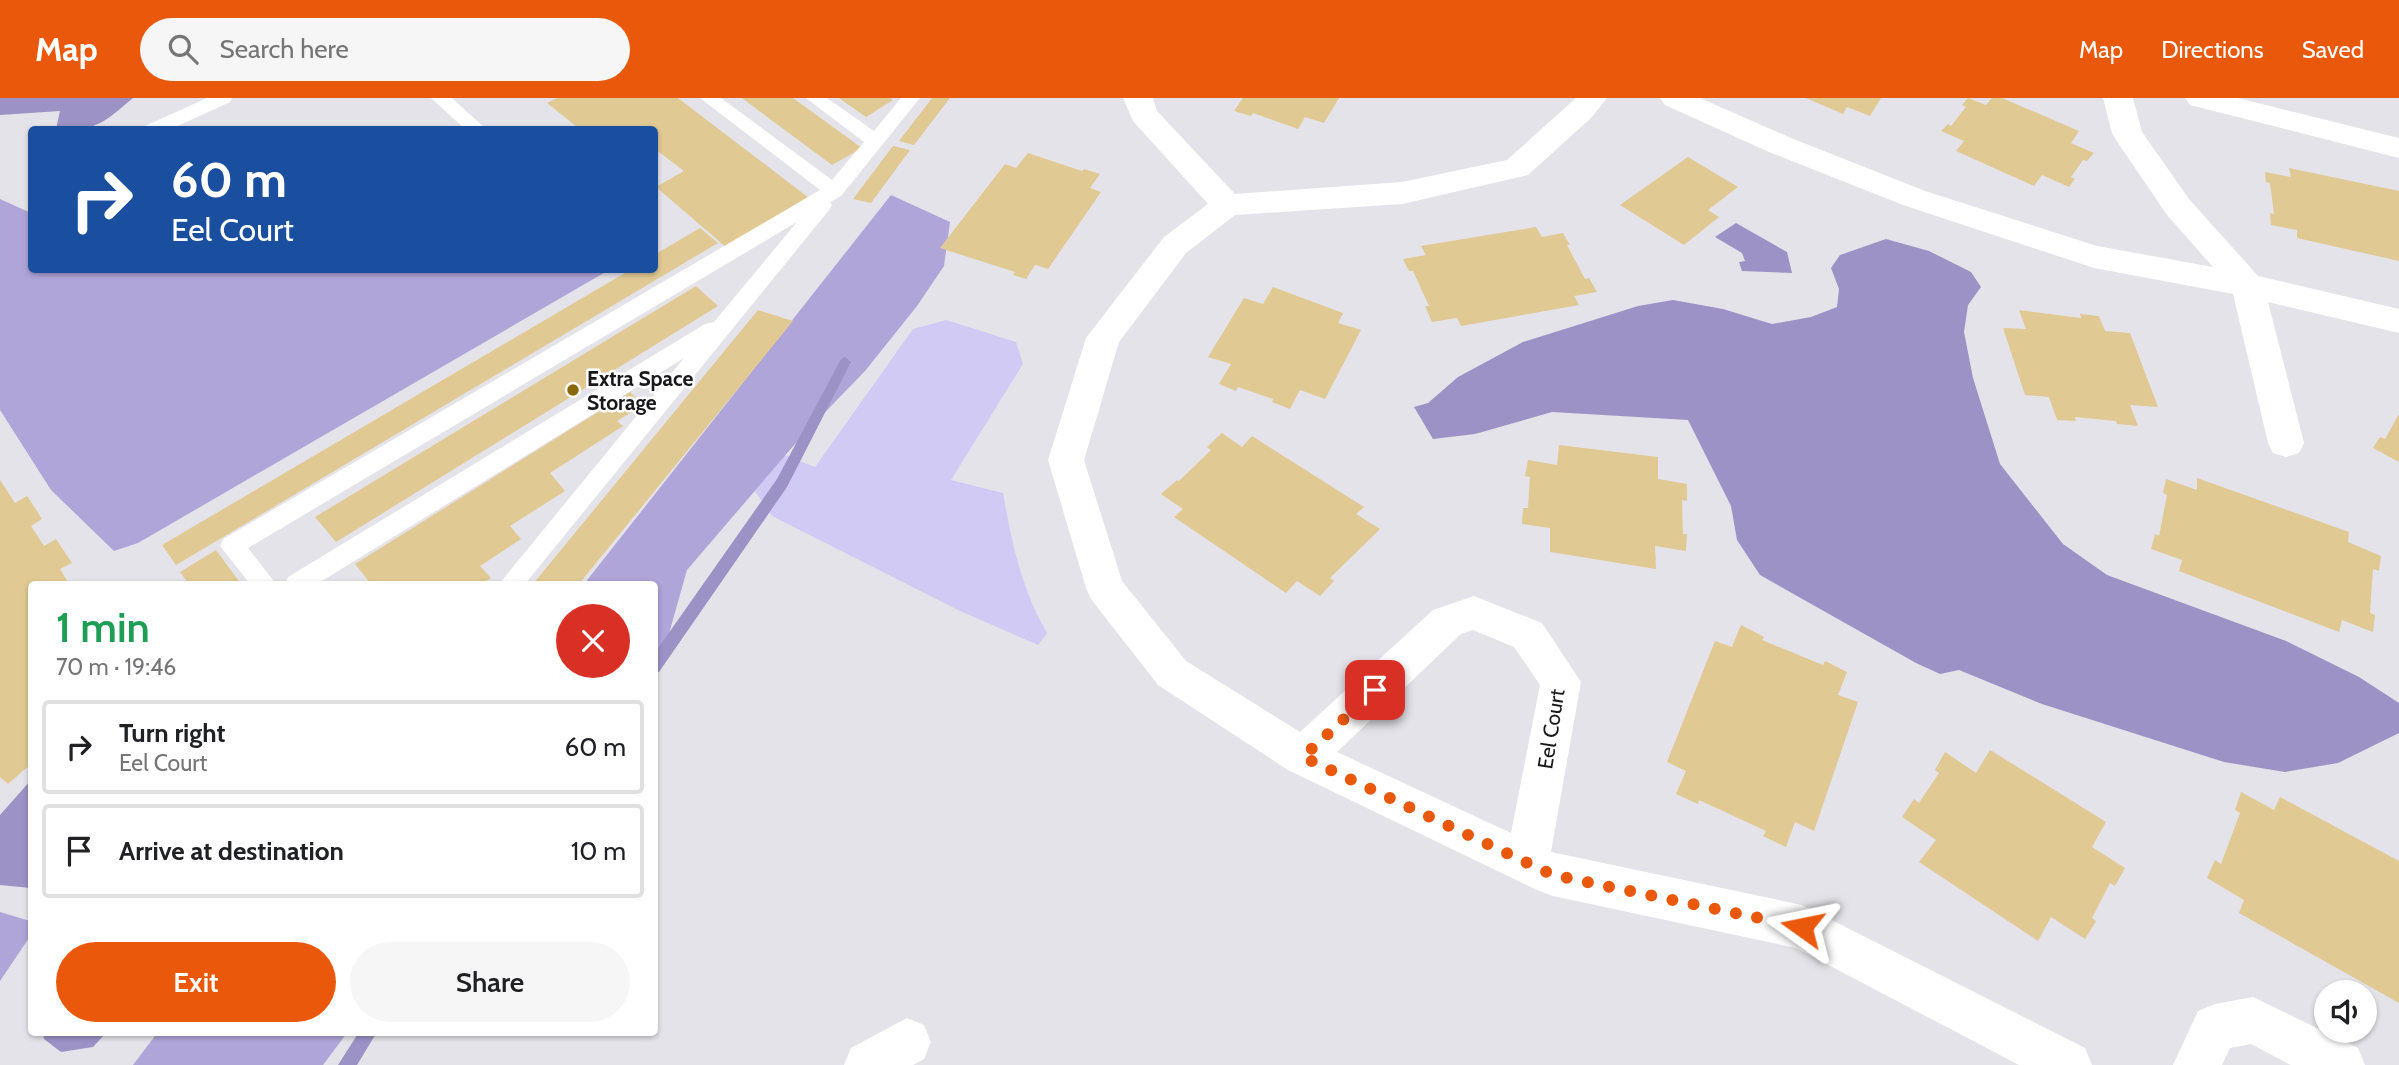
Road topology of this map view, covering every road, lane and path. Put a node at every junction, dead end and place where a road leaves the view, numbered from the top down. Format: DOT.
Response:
graph roads {
  1 [pos="223,98"];
  2 [pos="440,98"];
  3 [pos="709,98"];
  4 [pos="815,98"];
  5 [pos="911,98"];
  6 [pos="1138,98"];
  7 [pos="1592,98"];
  8 [pos="1675,98"];
  9 [pos="2118,98"];
  10 [pos="2200,98"];
  11 [pos="161,126"];
  12 [pos="473,126"];
  13 [pos="876,141"];
  14 [pos="2399,148"];
  15 [pos="834,191"];
  16 [pos="1227,205"];
  17 [pos="2247,285"];
  18 [pos="728,320"];
  19 [pos="2399,321"];
  20 [pos="2286,443"];
  21 [pos="261,581"];
  22 [pos="303,581"];
  23 [pos="513,581"];
  24 [pos="1303,757"];
  25 [pos="1527,863"];
  26 [pos="2068,1065"];
  27 [pos="2197,1065"];
  28 [pos="2341,1065"];
  1 -- 11 [label="lane"];
  2 -- 12 [label="lane"];
  3 -- 15 [label="lane"];
  4 -- 13 [label="lane"];
  5 -- 13 [label="lane"];
  6 -- 16 [label="street"];
  7 -- 16 [label="street"];
  8 -- 17 [label="street"];
  9 -- 17 [label="street"];
  10 -- 14 [label="street"];
  13 -- 15 [label="lane"];
  15 -- 18 [label="lane"];
  15 -- 21 [label="lane"];
  16 -- 24 [label="street"];
  17 -- 19 [label="street"];
  17 -- 20 [label="street"];
  18 -- 22 [label="lane"];
  18 -- 23 [label="lane"];
  24 -- 25 [label="street"];
  24 -- 25 [label="street, Eel Court"];
  25 -- 26 [label="street"];
  27 -- 28 [label="street"];
}
